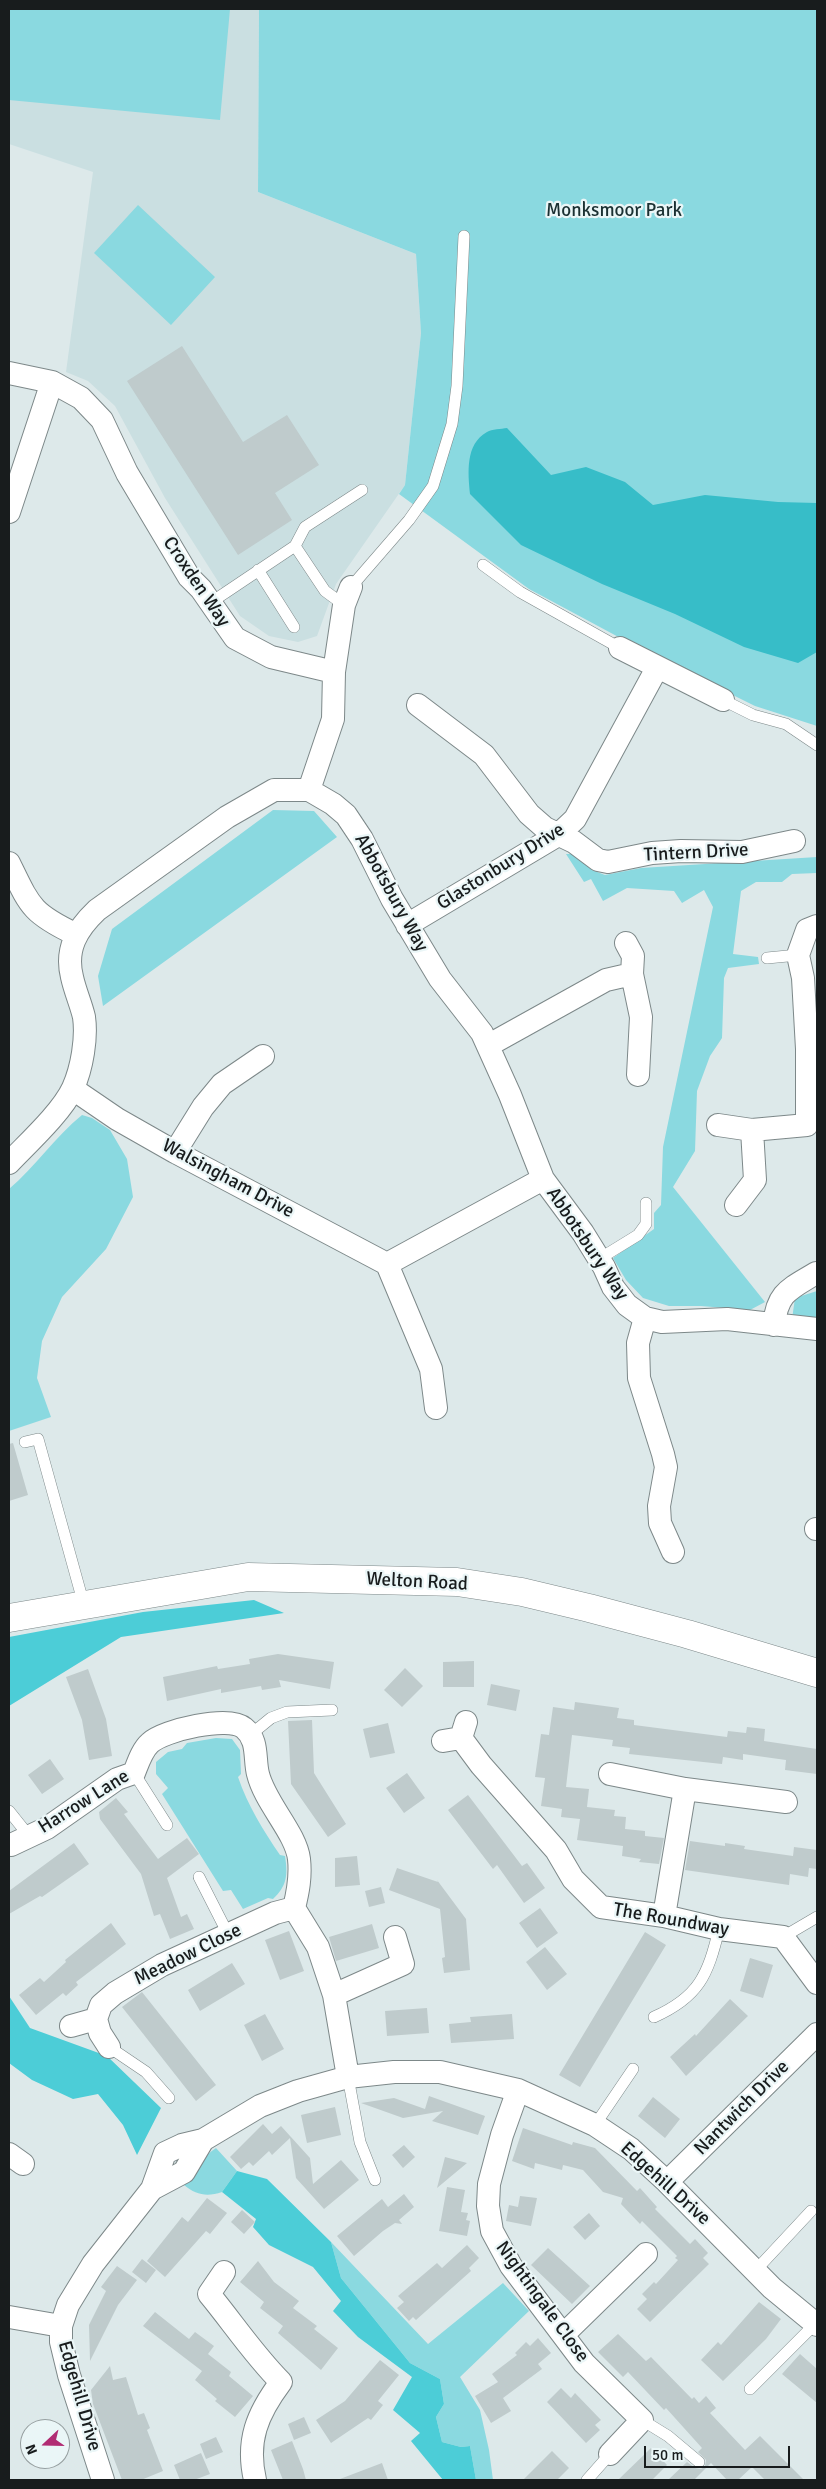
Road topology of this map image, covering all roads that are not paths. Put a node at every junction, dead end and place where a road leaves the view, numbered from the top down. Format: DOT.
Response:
graph roads {
  1 [pos="464,236"];
  2 [pos="9,373"];
  3 [pos="52,382"];
  4 [pos="362,490"];
  5 [pos="9,512"];
  6 [pos="295,546"];
  7 [pos="483,565"];
  8 [pos="258,570"];
  9 [pos="347,596"];
  10 [pos="210,603"];
  11 [pos="294,627"];
  12 [pos="620,648"];
  13 [pos="657,668"];
  14 [pos="334,672"];
  15 [pos="723,700"];
  16 [pos="418,705"];
  17 [pos="817,745"];
  18 [pos="309,790"];
  19 [pos="558,835"];
  20 [pos="794,841"];
  21 [pos="9,863"];
  22 [pos="407,925"];
  23 [pos="817,926"];
  24 [pos="75,934"];
  25 [pos="626,943"];
  26 [pos="798,955"];
  27 [pos="766,958"];
  28 [pos="632,974"];
  29 [pos="489,1044"];
  30 [pos="812,1049"];
  31 [pos="263,1056"];
  32 [pos="638,1076"];
  33 [pos="73,1089"];
  34 [pos="718,1125"];
  35 [pos="812,1125"];
  36 [pos="752,1130"];
  37 [pos="175,1152"];
  38 [pos="9,1162"];
  39 [pos="542,1179"];
  40 [pos="646,1203"];
  41 [pos="736,1205"];
  42 [pos="599,1259"];
  43 [pos="387,1264"];
  44 [pos="816,1273"];
  45 [pos="646,1318"];
  46 [pos="774,1325"];
  47 [pos="817,1329"];
  48 [pos="436,1408"];
  49 [pos="25,1442"];
  50 [pos="672,1552"];
  51 [pos="84,1605"];
  52 [pos="9,1618"];
  53 [pos="817,1673"];
  54 [pos="332,1710"];
  55 [pos="457,1734"];
  56 [pos="249,1736"];
  57 [pos="134,1773"];
  58 [pos="610,1774"];
  59 [pos="684,1789"];
  60 [pos="786,1802"];
  61 [pos="9,1811"];
  62 [pos="167,1825"];
  63 [pos="16,1842"];
  64 [pos="199,1878"];
  65 [pos="294,1908"];
  66 [pos="664,1916"];
  67 [pos="817,1917"];
  68 [pos="719,1929"];
  69 [pos="228,1934"];
  70 [pos="395,1937"];
  71 [pos="783,1937"];
  72 [pos="817,1983"];
  73 [pos="334,1995"];
  74 [pos="654,2017"];
  75 [pos="96,2019"];
  76 [pos="71,2026"];
  77 [pos="817,2034"];
  78 [pos="109,2047"];
  79 [pos="633,2069"];
  80 [pos="348,2077"];
  81 [pos="518,2090"];
  82 [pos="169,2098"];
  83 [pos="595,2125"];
  84 [pos="375,2180"];
  85 [pos="668,2182"];
  86 [pos="811,2211"];
  87 [pos="646,2254"];
  88 [pos="756,2270"];
  89 [pos="224,2272"];
  90 [pos="9,2317"];
  91 [pos="816,2324"];
  92 [pos="61,2326"];
  93 [pos="563,2334"];
  94 [pos="750,2389"];
  95 [pos="642,2420"];
  96 [pos="610,2454"];
  97 [pos="699,2462"];
  98 [pos="103,2480"];
  99 [pos="255,2480"];
  100 [pos="587,2480"];
  1 -- 9 [label="lane"];
  2 -- 3 [label="street, Croxden Way"];
  3 -- 5 [label="street"];
  3 -- 10 [label="street, Croxden Way"];
  4 -- 6 [label="lane"];
  6 -- 8 [label="lane"];
  6 -- 9 [label="lane"];
  7 -- 12 [label="lane"];
  8 -- 10 [label="lane"];
  8 -- 11 [label="lane"];
  9 -- 14 [label="street"];
  10 -- 14 [label="street, Croxden Way"];
  12 -- 13 [label="street"];
  13 -- 15 [label="street"];
  13 -- 19 [label="street, Glastonbury Drive"];
  14 -- 18 [label="street"];
  15 -- 17 [label="lane"];
  16 -- 19 [label="street, Tintern Drive"];
  18 -- 22 [label="street, Abbotsbury Way"];
  18 -- 24 [label="street"];
  19 -- 20 [label="street, Tintern Drive"];
  19 -- 22 [label="street, Glastonbury Drive"];
  21 -- 24 [label="street"];
  22 -- 29 [label="street, Abbotsbury Way"];
  23 -- 26 [label="street"];
  24 -- 33 [label="street"];
  25 -- 28 [label="street"];
  26 -- 27 [label="lane"];
  26 -- 30 [label="street"];
  28 -- 29 [label="street"];
  28 -- 32 [label="street"];
  29 -- 39 [label="street, Abbotsbury Way"];
  30 -- 35 [label="street"];
  31 -- 37 [label="street"];
  33 -- 37 [label="street, Walsingham Drive"];
  33 -- 38 [label="street"];
  34 -- 36 [label="street"];
  35 -- 36 [label="street"];
  36 -- 41 [label="street"];
  37 -- 43 [label="street, Walsingham Drive"];
  39 -- 42 [label="street, Abbotsbury Way"];
  39 -- 43 [label="street"];
  40 -- 42 [label="lane"];
  42 -- 45 [label="street, Abbotsbury Way"];
  43 -- 48 [label="street"];
  44 -- 46 [label="street"];
  45 -- 46 [label="street, Abbotsbury Way"];
  45 -- 50 [label="street"];
  46 -- 47 [label="street, Abbotsbury Way"];
  49 -- 51 [label="lane"];
  51 -- 52 [label="street, Welton Road"];
  51 -- 53 [label="street, Welton Road"];
  54 -- 56 [label="lane"];
  55 -- 66 [label="street, The Roundway"];
  56 -- 57 [label="street, Harrow Lane"];
  56 -- 65 [label="street"];
  57 -- 62 [label="lane"];
  57 -- 63 [label="street, Harrow Lane"];
  58 -- 59 [label="street"];
  59 -- 60 [label="street"];
  59 -- 66 [label="street"];
  61 -- 63 [label="lane"];
  64 -- 69 [label="lane"];
  65 -- 69 [label="street, Meadow Close"];
  65 -- 73 [label="street"];
  66 -- 68 [label="street, The Roundway"];
  67 -- 71 [label="lane"];
  68 -- 71 [label="street, The Roundway"];
  68 -- 74 [label="lane"];
  69 -- 75 [label="street, Meadow Close"];
  70 -- 73 [label="street"];
  71 -- 72 [label="street"];
  73 -- 80 [label="street"];
  75 -- 76 [label="street"];
  75 -- 78 [label="street"];
  77 -- 85 [label="street, Nantwich Drive"];
  78 -- 82 [label="lane"];
  79 -- 83 [label="lane"];
  80 -- 81 [label="street, Edgehill Drive"];
  80 -- 84 [label="lane"];
  80 -- 92 [label="street, Edgehill Drive"];
  81 -- 83 [label="street, Edgehill Drive"];
  81 -- 93 [label="street, Nightingale Close"];
  83 -- 85 [label="street, Edgehill Drive"];
  85 -- 88 [label="street, Edgehill Drive"];
  86 -- 88 [label="lane"];
  87 -- 93 [label="street"];
  88 -- 91 [label="street, Edgehill Drive"];
  89 -- 99 [label="street"];
  90 -- 92 [label="street"];
  91 -- 94 [label="lane"];
  92 -- 98 [label="street, Edgehill Drive"];
  93 -- 95 [label="street, Nightingale Close"];
  95 -- 96 [label="street"];
  95 -- 97 [label="lane"];
  96 -- 100 [label="lane"];
}
